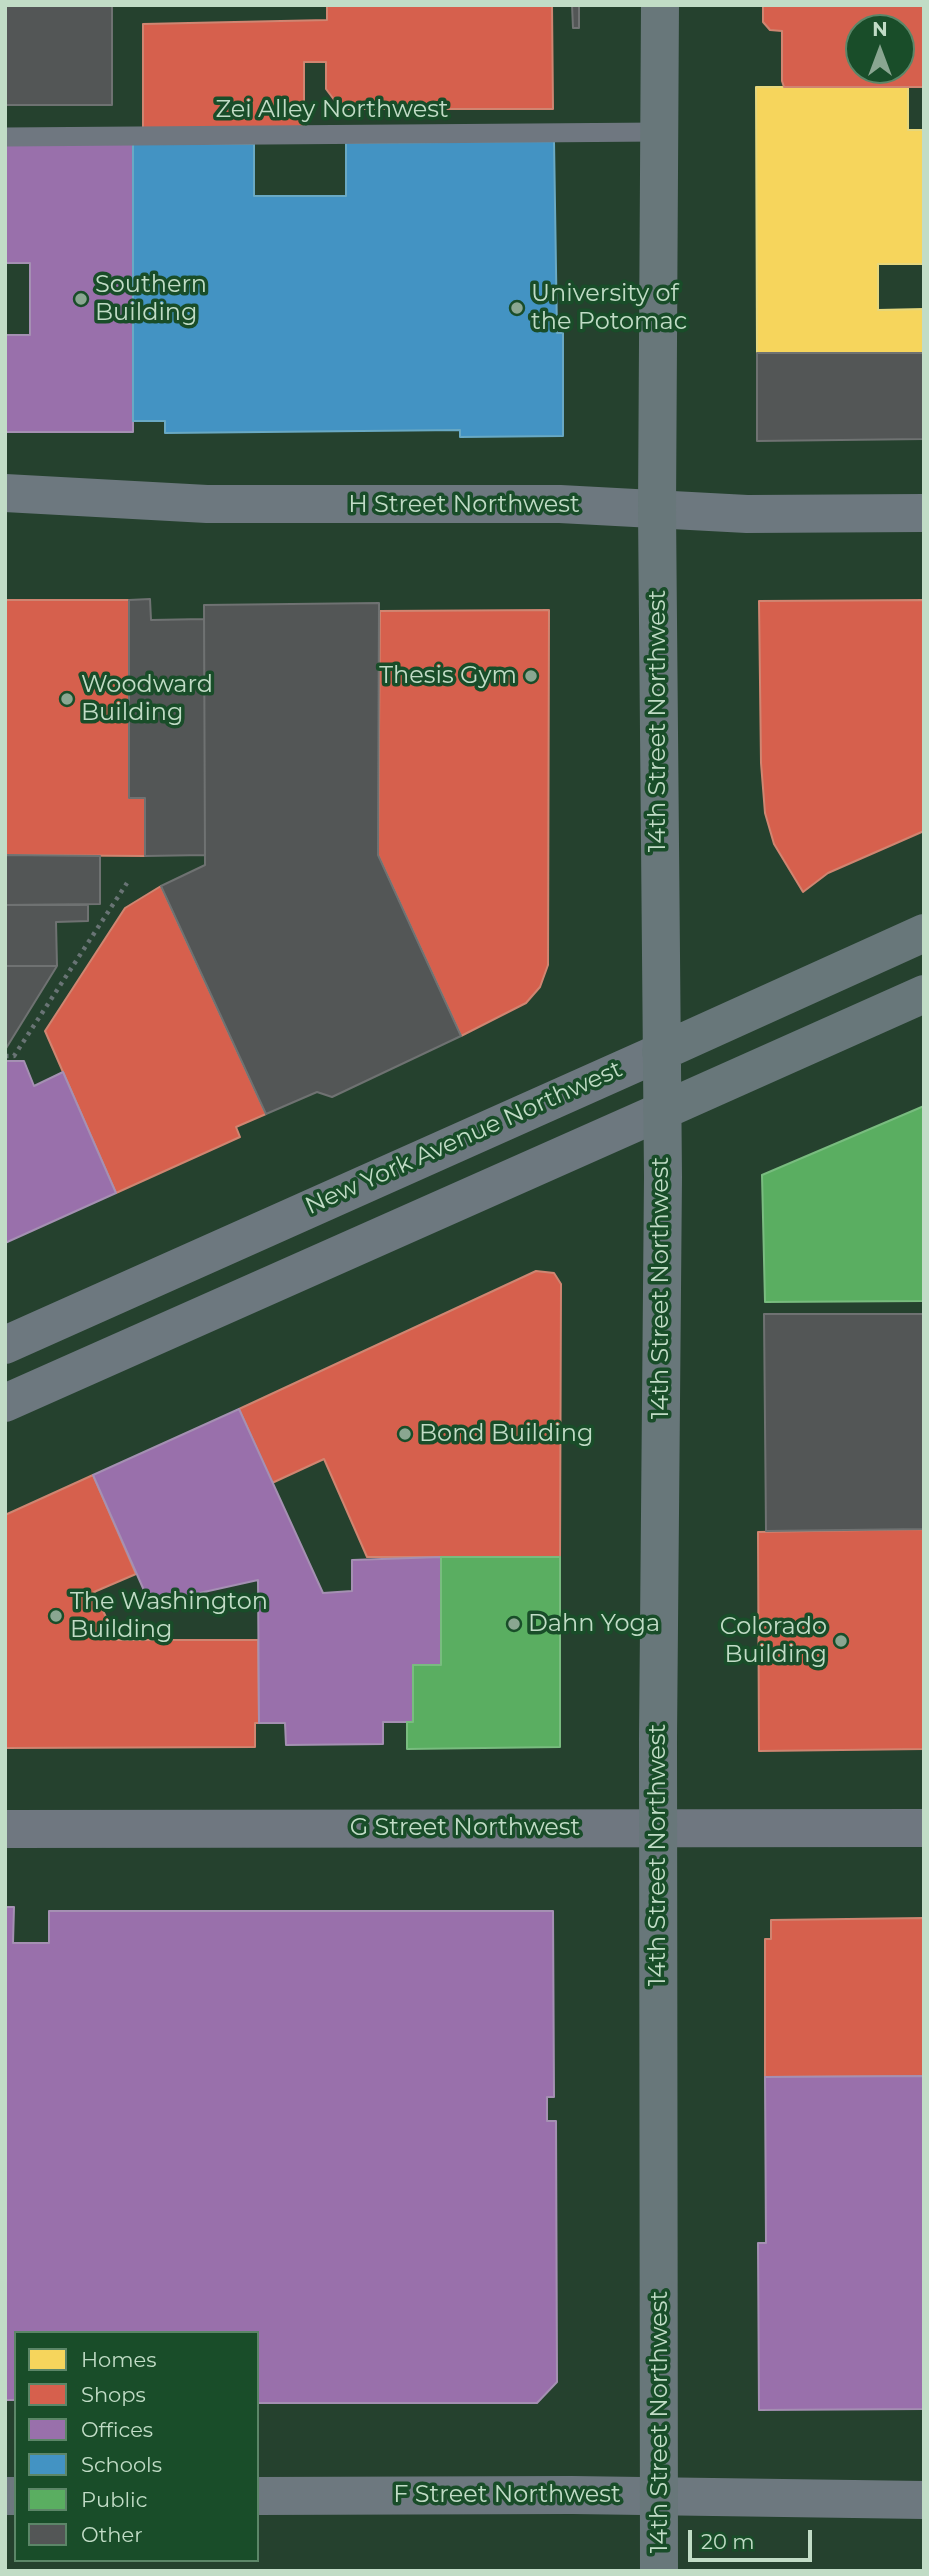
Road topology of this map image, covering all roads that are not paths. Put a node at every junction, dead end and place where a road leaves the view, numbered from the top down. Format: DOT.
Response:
graph roads {
  1 [pos="660,5"];
  2 [pos="660,132"];
  3 [pos="5,137"];
  4 [pos="5,493"];
  5 [pos="657,510"];
  6 [pos="924,513"];
  7 [pos="924,933"];
  8 [pos="924,994"];
  9 [pos="660,1052"];
  10 [pos="662,1111"];
  11 [pos="5,1345"];
  12 [pos="5,1403"];
  13 [pos="658,1828"];
  14 [pos="924,1828"];
  15 [pos="5,1829"];
  16 [pos="259,2496"];
  17 [pos="659,2496"];
  18 [pos="924,2500"];
  19 [pos="659,2571"];
  1 -- 2 [label="main road, 14th Street Northwest"];
  2 -- 3 [label="lane, Zei Alley Northwest"];
  2 -- 5 [label="main road, 14th Street Northwest"];
  4 -- 5 [label="main road, H Street Northwest"];
  5 -- 6 [label="main road, H Street Northwest"];
  5 -- 9 [label="main road, 14th Street Northwest"];
  7 -- 9 [label="main road, New York Avenue Northwest"];
  8 -- 10 [label="main road"];
  9 -- 10 [label="main road, 14th Street Northwest"];
  9 -- 11 [label="main road, New York Avenue Northwest"];
  10 -- 12 [label="main road"];
  10 -- 13 [label="main road, 14th Street Northwest"];
  13 -- 14 [label="street, G Street Northwest"];
  13 -- 15 [label="street, G Street Northwest"];
  13 -- 17 [label="main road, 14th Street Northwest"];
  16 -- 17 [label="main road, F Street Northwest"];
  17 -- 18 [label="main road, F Street Northwest"];
  17 -- 19 [label="main road, 14th Street Northwest"];
}
